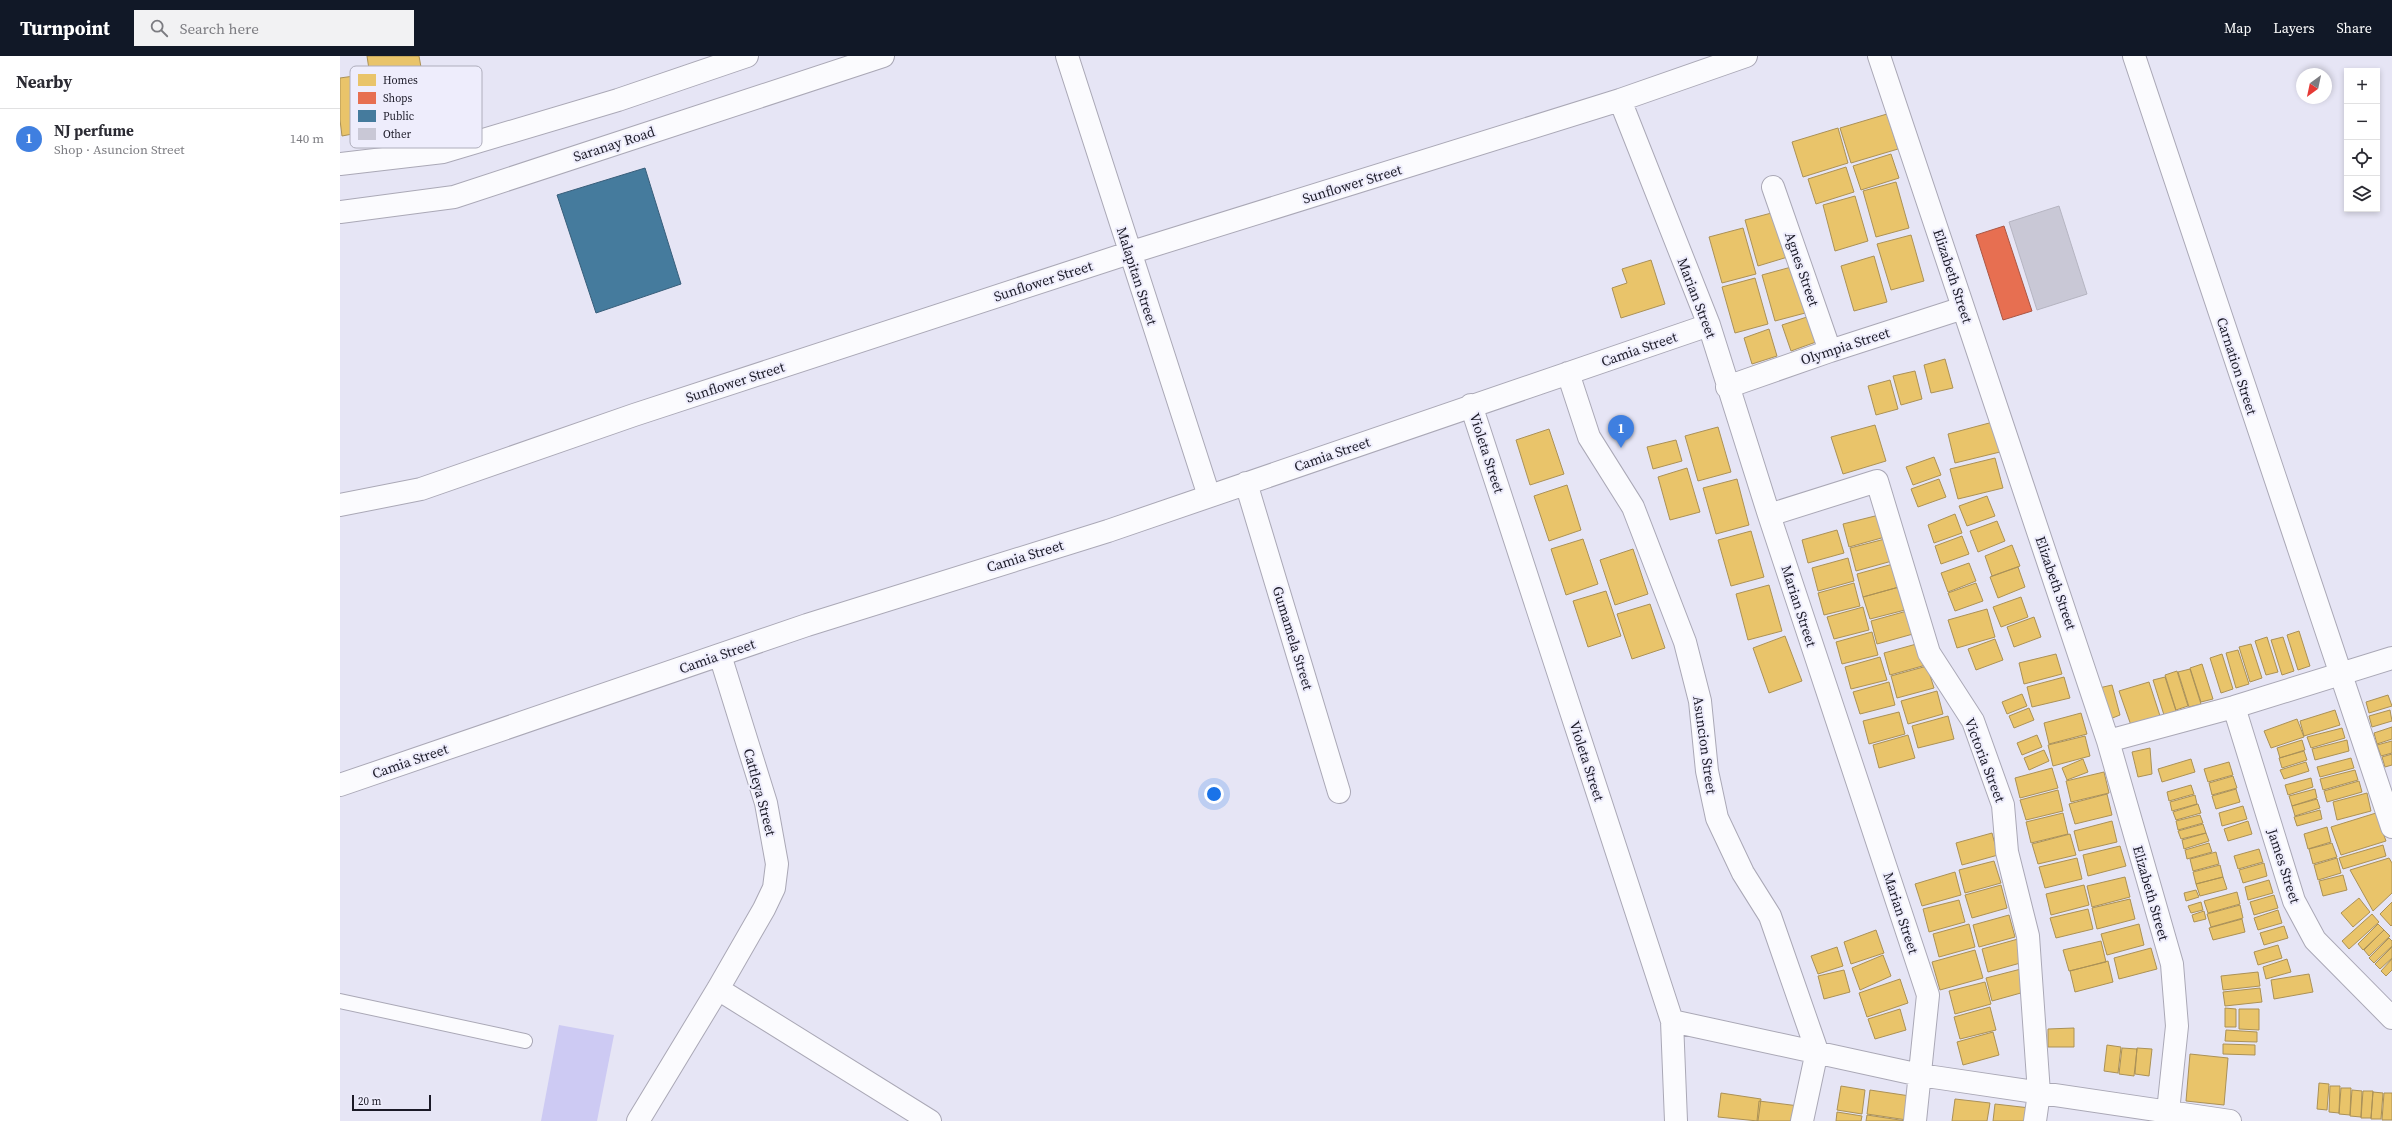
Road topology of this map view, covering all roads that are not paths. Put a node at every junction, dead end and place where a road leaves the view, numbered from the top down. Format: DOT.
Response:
graph roads {
  1 [pos="747,56"];
  2 [pos="883,56"];
  3 [pos="1067,56"];
  4 [pos="1746,56"];
  5 [pos="1879,56"];
  6 [pos="2134,56"];
  7 [pos="1620,100"];
  8 [pos="482,140"];
  9 [pos="456,148"];
  10 [pos="340,164"];
  11 [pos="1773,186"];
  12 [pos="340,212"];
  13 [pos="1129,253"];
  14 [pos="1963,308"];
  15 [pos="1709,325"];
  16 [pos="1830,351"];
  17 [pos="1568,373"];
  18 [pos="1727,387"];
  19 [pos="1471,405"];
  20 [pos="1246,483"];
  21 [pos="1209,496"];
  22 [pos="340,505"];
  23 [pos="1768,516"];
  24 [pos="720,655"];
  25 [pos="2392,658"];
  26 [pos="2340,676"];
  27 [pos="2234,707"];
  28 [pos="2108,741"];
  29 [pos="340,785"];
  30 [pos="1339,792"];
  31 [pos="2392,827"];
  32 [pos="718,989"];
  33 [pos="340,1000"];
  34 [pos="2392,1018"];
  35 [pos="1672,1021"];
  36 [pos="526,1041"];
  37 [pos="1817,1051"];
  38 [pos="1920,1075"];
  39 [pos="2039,1093"];
  40 [pos="2168,1116"];
  41 [pos="638,1121"];
  42 [pos="930,1121"];
  43 [pos="1676,1121"];
  44 [pos="1802,1121"];
  45 [pos="1915,1121"];
  46 [pos="2035,1121"];
  47 [pos="2230,1121"];
  1 -- 8 [label="street"];
  2 -- 12 [label="street, Saranay Road"];
  3 -- 13 [label="street, Malapitan Street"];
  4 -- 7 [label="street, Sunflower Street"];
  5 -- 14 [label="street, Elizabeth Street"];
  6 -- 26 [label="street, Carnation Street"];
  7 -- 13 [label="street, Sunflower Street"];
  7 -- 15 [label="street, Marian Street"];
  9 -- 10 [label="street"];
  11 -- 16 [label="street, Agnes Street"];
  13 -- 21 [label="street, Malapitan Street"];
  13 -- 22 [label="street, Sunflower Street"];
  14 -- 16 [label="street, Olympia Street"];
  14 -- 28 [label="street, Elizabeth Street"];
  15 -- 17 [label="street, Camia Street"];
  15 -- 18 [label="street, Marian Street"];
  16 -- 18 [label="street, Olympia Street"];
  17 -- 19 [label="street, Camia Street"];
  17 -- 37 [label="street, Asuncion Street"];
  18 -- 23 [label="street, Marian Street"];
  19 -- 20 [label="street, Camia Street"];
  19 -- 35 [label="street, Violeta Street"];
  20 -- 21 [label="street, Camia Street"];
  20 -- 30 [label="street, Gumamela Street"];
  21 -- 24 [label="street, Camia Street"];
  23 -- 38 [label="street, Marian Street"];
  23 -- 39 [label="street, Victoria Street"];
  24 -- 29 [label="street, Camia Street"];
  24 -- 32 [label="street, Cattleya Street"];
  25 -- 26 [label="street"];
  26 -- 27 [label="street"];
  26 -- 31 [label="street, Carnation Street"];
  27 -- 28 [label="street"];
  27 -- 34 [label="street, James Street"];
  28 -- 40 [label="street, Elizabeth Street"];
  32 -- 41 [label="street, Cattleya Street"];
  32 -- 42 [label="street"];
  33 -- 36 [label="lane"];
  35 -- 37 [label="street"];
  35 -- 43 [label="street, Violeta Street"];
  37 -- 38 [label="street"];
  37 -- 44 [label="street"];
  38 -- 39 [label="street"];
  38 -- 45 [label="street, Marian Street"];
  39 -- 40 [label="street"];
  39 -- 46 [label="street, Victoria Street"];
  40 -- 47 [label="street"];
}
